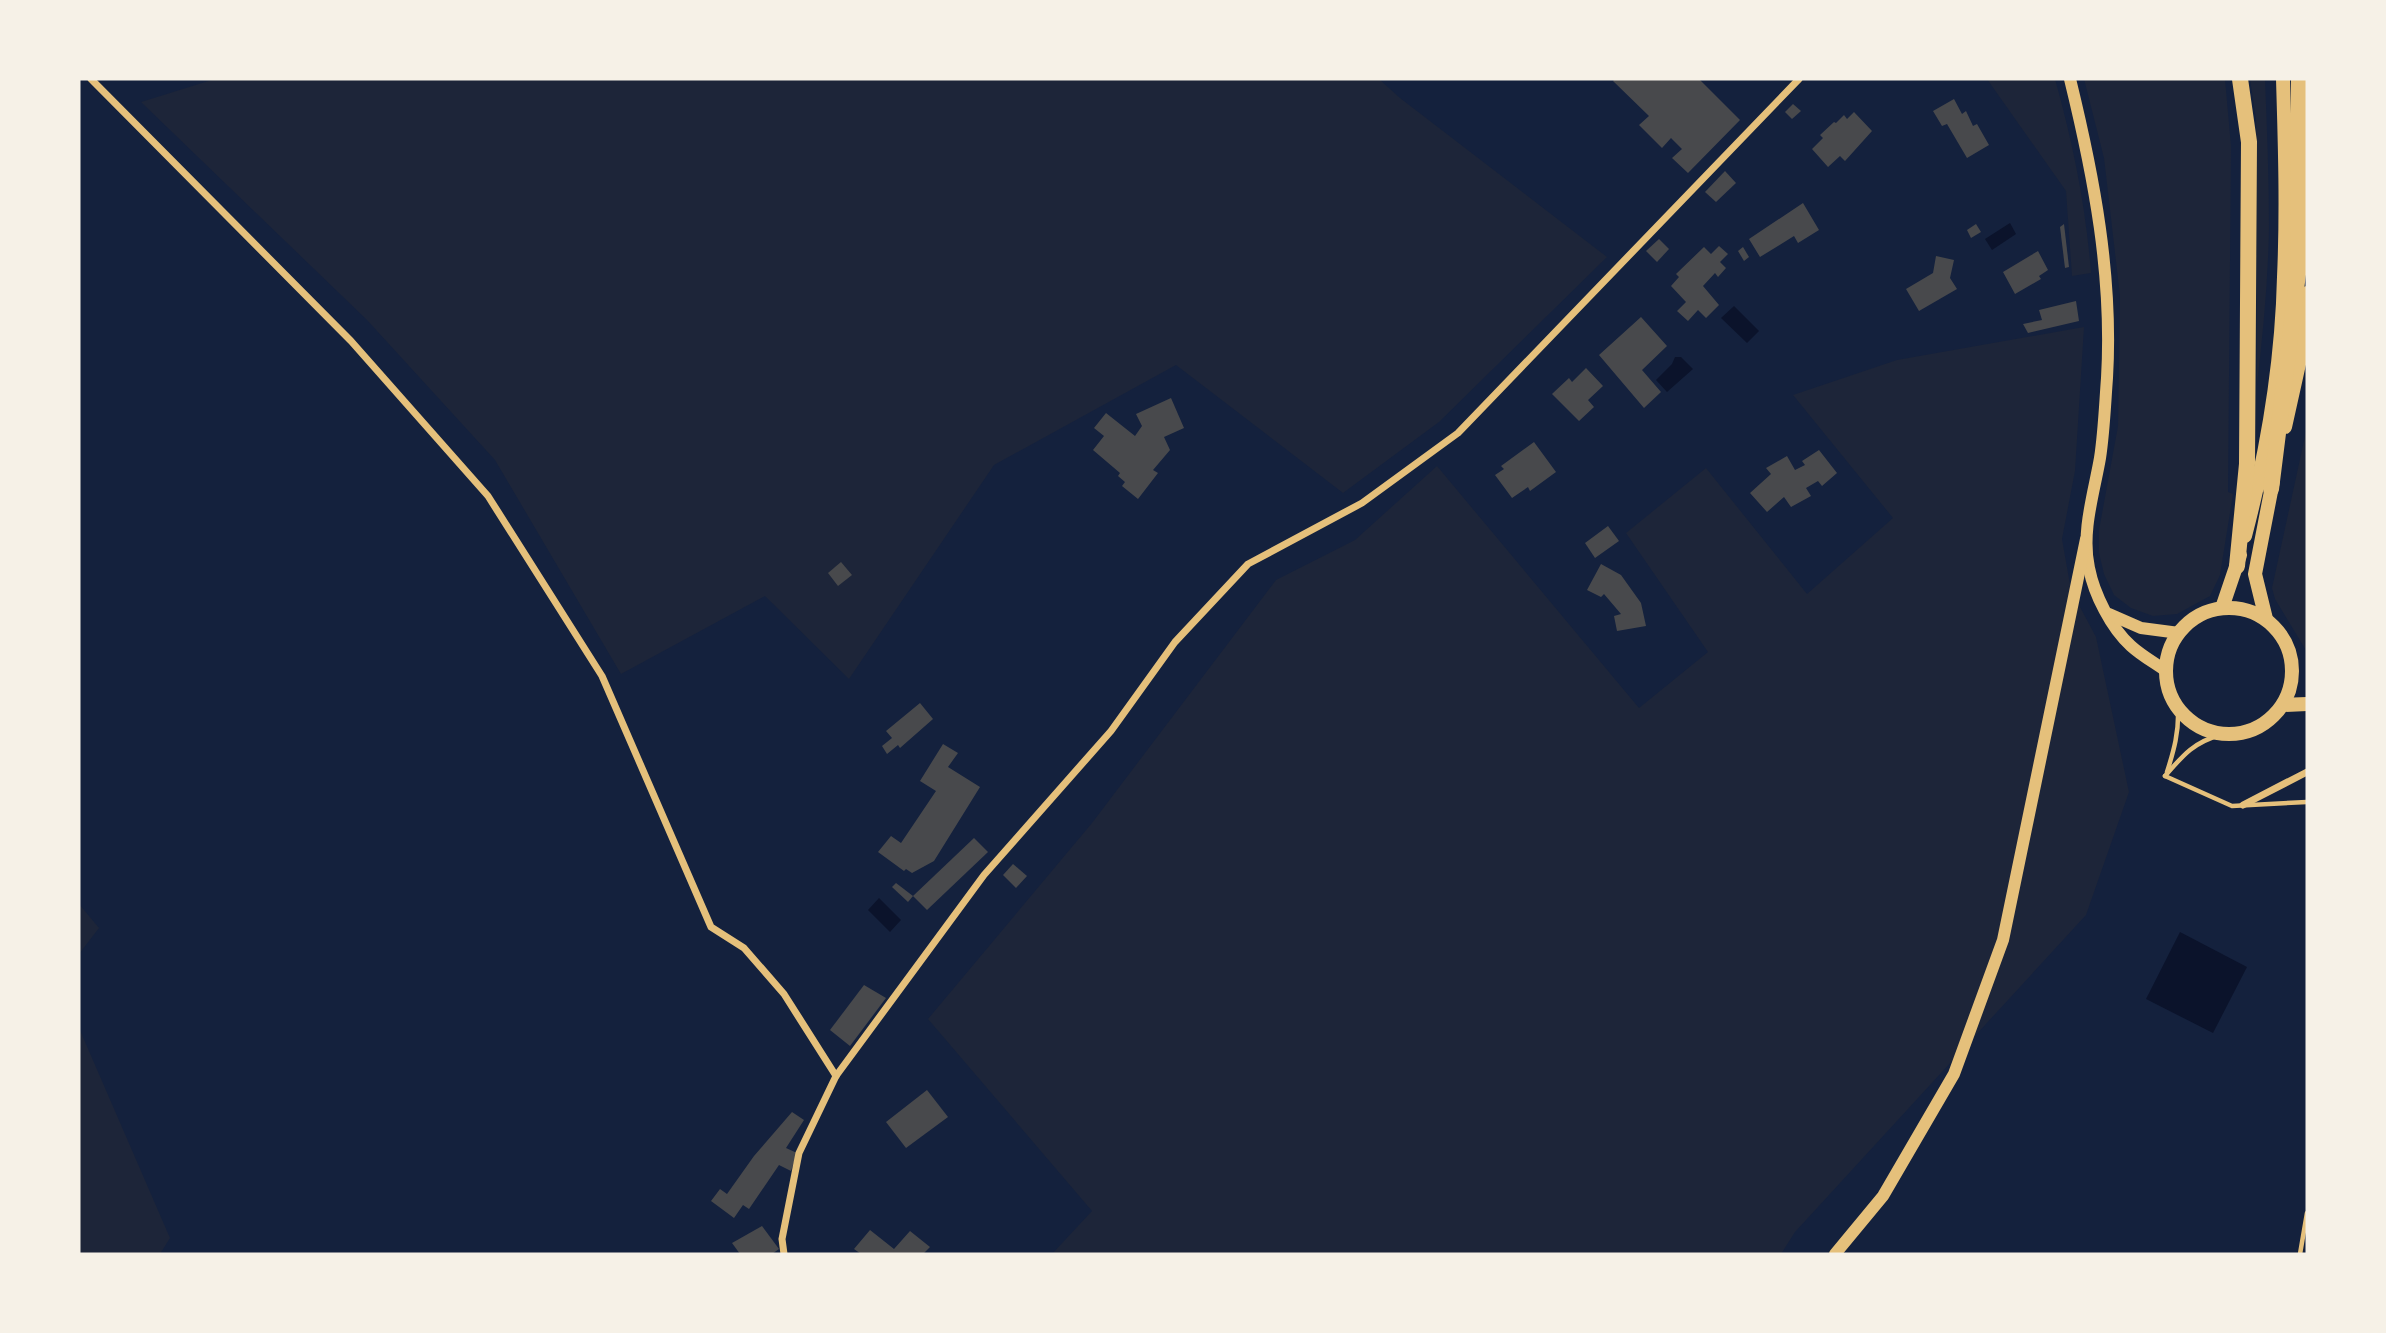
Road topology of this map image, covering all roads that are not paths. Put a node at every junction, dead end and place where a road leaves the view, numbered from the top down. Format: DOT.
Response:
graph roads {
  1 [pos="91,79"];
  2 [pos="1799,79"];
  3 [pos="2070,79"];
  4 [pos="2240,79"];
  5 [pos="2283,79"];
  6 [pos="2299,79"];
  7 [pos="2307,293"];
  8 [pos="2271,489"];
  9 [pos="2086,539"];
  10 [pos="2237,566"];
  11 [pos="2222,608"];
  12 [pos="2107,612"];
  13 [pos="2266,619"];
  14 [pos="2179,633"];
  15 [pos="2300,670"];
  16 [pos="2166,671"];
  17 [pos="2307,704"];
  18 [pos="2284,705"];
  19 [pos="2178,709"];
  20 [pos="2222,734"];
  21 [pos="2307,772"];
  22 [pos="2165,776"];
  23 [pos="2307,802"];
  24 [pos="2243,805"];
  25 [pos="836,1076"];
  26 [pos="2307,1213"];
  27 [pos="784,1254"];
  28 [pos="1835,1254"];
  29 [pos="2300,1254"];
  1 -- 25 [label="street"];
  2 -- 25 [label="street"];
  3 -- 9 [label="street"];
  4 -- 10 [label="highway"];
  5 -- 10 [label="main road"];
  6 -- 8 [label="highway"];
  7 -- 8 [label="main road"];
  8 -- 13 [label="main road"];
  9 -- 12 [label="street"];
  9 -- 28 [label="street"];
  10 -- 11 [label="main road"];
  11 -- 13 [label="main road"];
  11 -- 14 [label="main road"];
  12 -- 14 [label="street"];
  12 -- 16 [label="street"];
  13 -- 15 [label="main road"];
  14 -- 16 [label="main road"];
  15 -- 18 [label="main road"];
  16 -- 19 [label="main road"];
  17 -- 18 [label="main road"];
  18 -- 20 [label="main road"];
  19 -- 20 [label="main road"];
  19 -- 22 [label="lane"];
  20 -- 22 [label="lane"];
  21 -- 24 [label="street"];
  22 -- 24 [label="lane"];
  23 -- 24 [label="lane"];
  25 -- 27 [label="street"];
  26 -- 29 [label="lane"];
}
